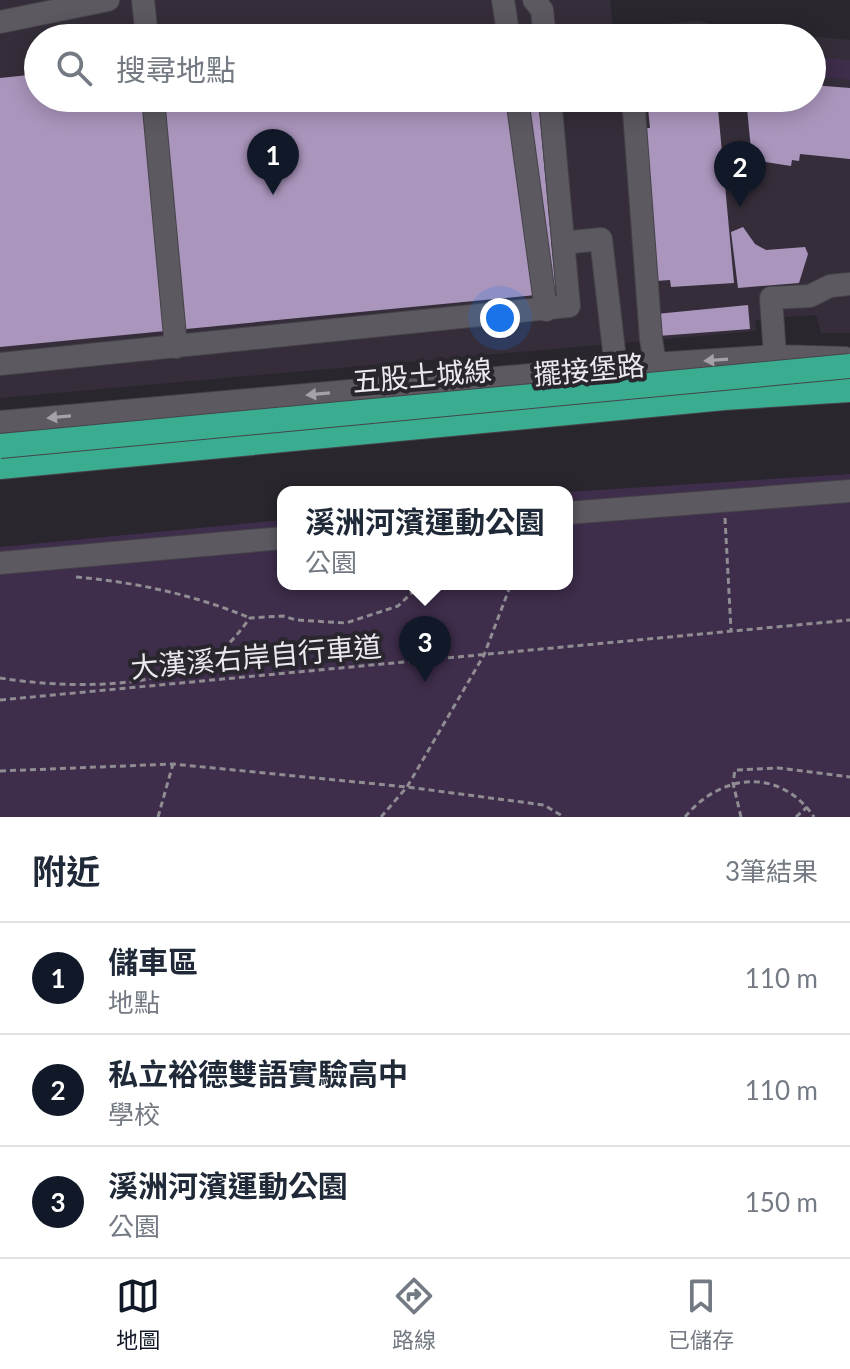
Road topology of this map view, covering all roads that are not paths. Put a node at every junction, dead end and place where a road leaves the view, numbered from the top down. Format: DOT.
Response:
graph roads {
  1 [pos="108,0"];
  2 [pos="143,0"];
  3 [pos="503,0"];
  4 [pos="534,0"];
  5 [pos="0,22"];
  6 [pos="146,24"];
  7 [pos="507,24"];
  8 [pos="544,24"];
  9 [pos="154,112"];
  10 [pos="519,112"];
  11 [pos="551,112"];
  12 [pos="634,112"];
  13 [pos="563,243"];
  14 [pos="850,284"];
  15 [pos="546,310"];
  16 [pos="176,347"];
  17 [pos="775,356"];
  18 [pos="850,358"];
  19 [pos="0,364"];
  20 [pos="655,364"];
  21 [pos="850,366"];
  22 [pos="616,368"];
  23 [pos="850,377"];
  24 [pos="392,388"];
  25 [pos="850,390"];
  26 [pos="395,417"];
  27 [pos="0,422"];
  28 [pos="0,446"];
  29 [pos="0,456"];
  30 [pos="0,467"];
  31 [pos="850,491"];
  32 [pos="573,513"];
  33 [pos="277,539"];
  34 [pos="0,563"];
  1 -- 5 [label="street"];
  2 -- 6 [label="street"];
  3 -- 7 [label="street"];
  4 -- 8 [label="street"];
  9 -- 16 [label="street"];
  10 -- 15 [label="street"];
  11 -- 13 [label="street"];
  12 -- 20 [label="street"];
  13 -- 15 [label="street"];
  13 -- 22 [label="street"];
  14 -- 17 [label="street"];
  15 -- 16 [label="street"];
  16 -- 19 [label="street"];
  17 -- 18 [label="street, 擺接堡路"];
  17 -- 20 [label="street, 擺接堡路, one-way"];
  20 -- 22 [label="street, 擺接堡路"];
  21 -- 28 [label="highway, 五股土城線, bridge"];
  22 -- 24 [label="street, 擺接堡路"];
  23 -- 26 [label="street, 擺接堡路"];
  24 -- 26 [label="street"];
  24 -- 27 [label="street, 擺接堡路, one-way"];
  25 -- 30 [label="highway, 五股土城線"];
  26 -- 29 [label="street, 擺接堡路"];
  31 -- 32 [label="street"];
  33 -- 34 [label="street"];
}
